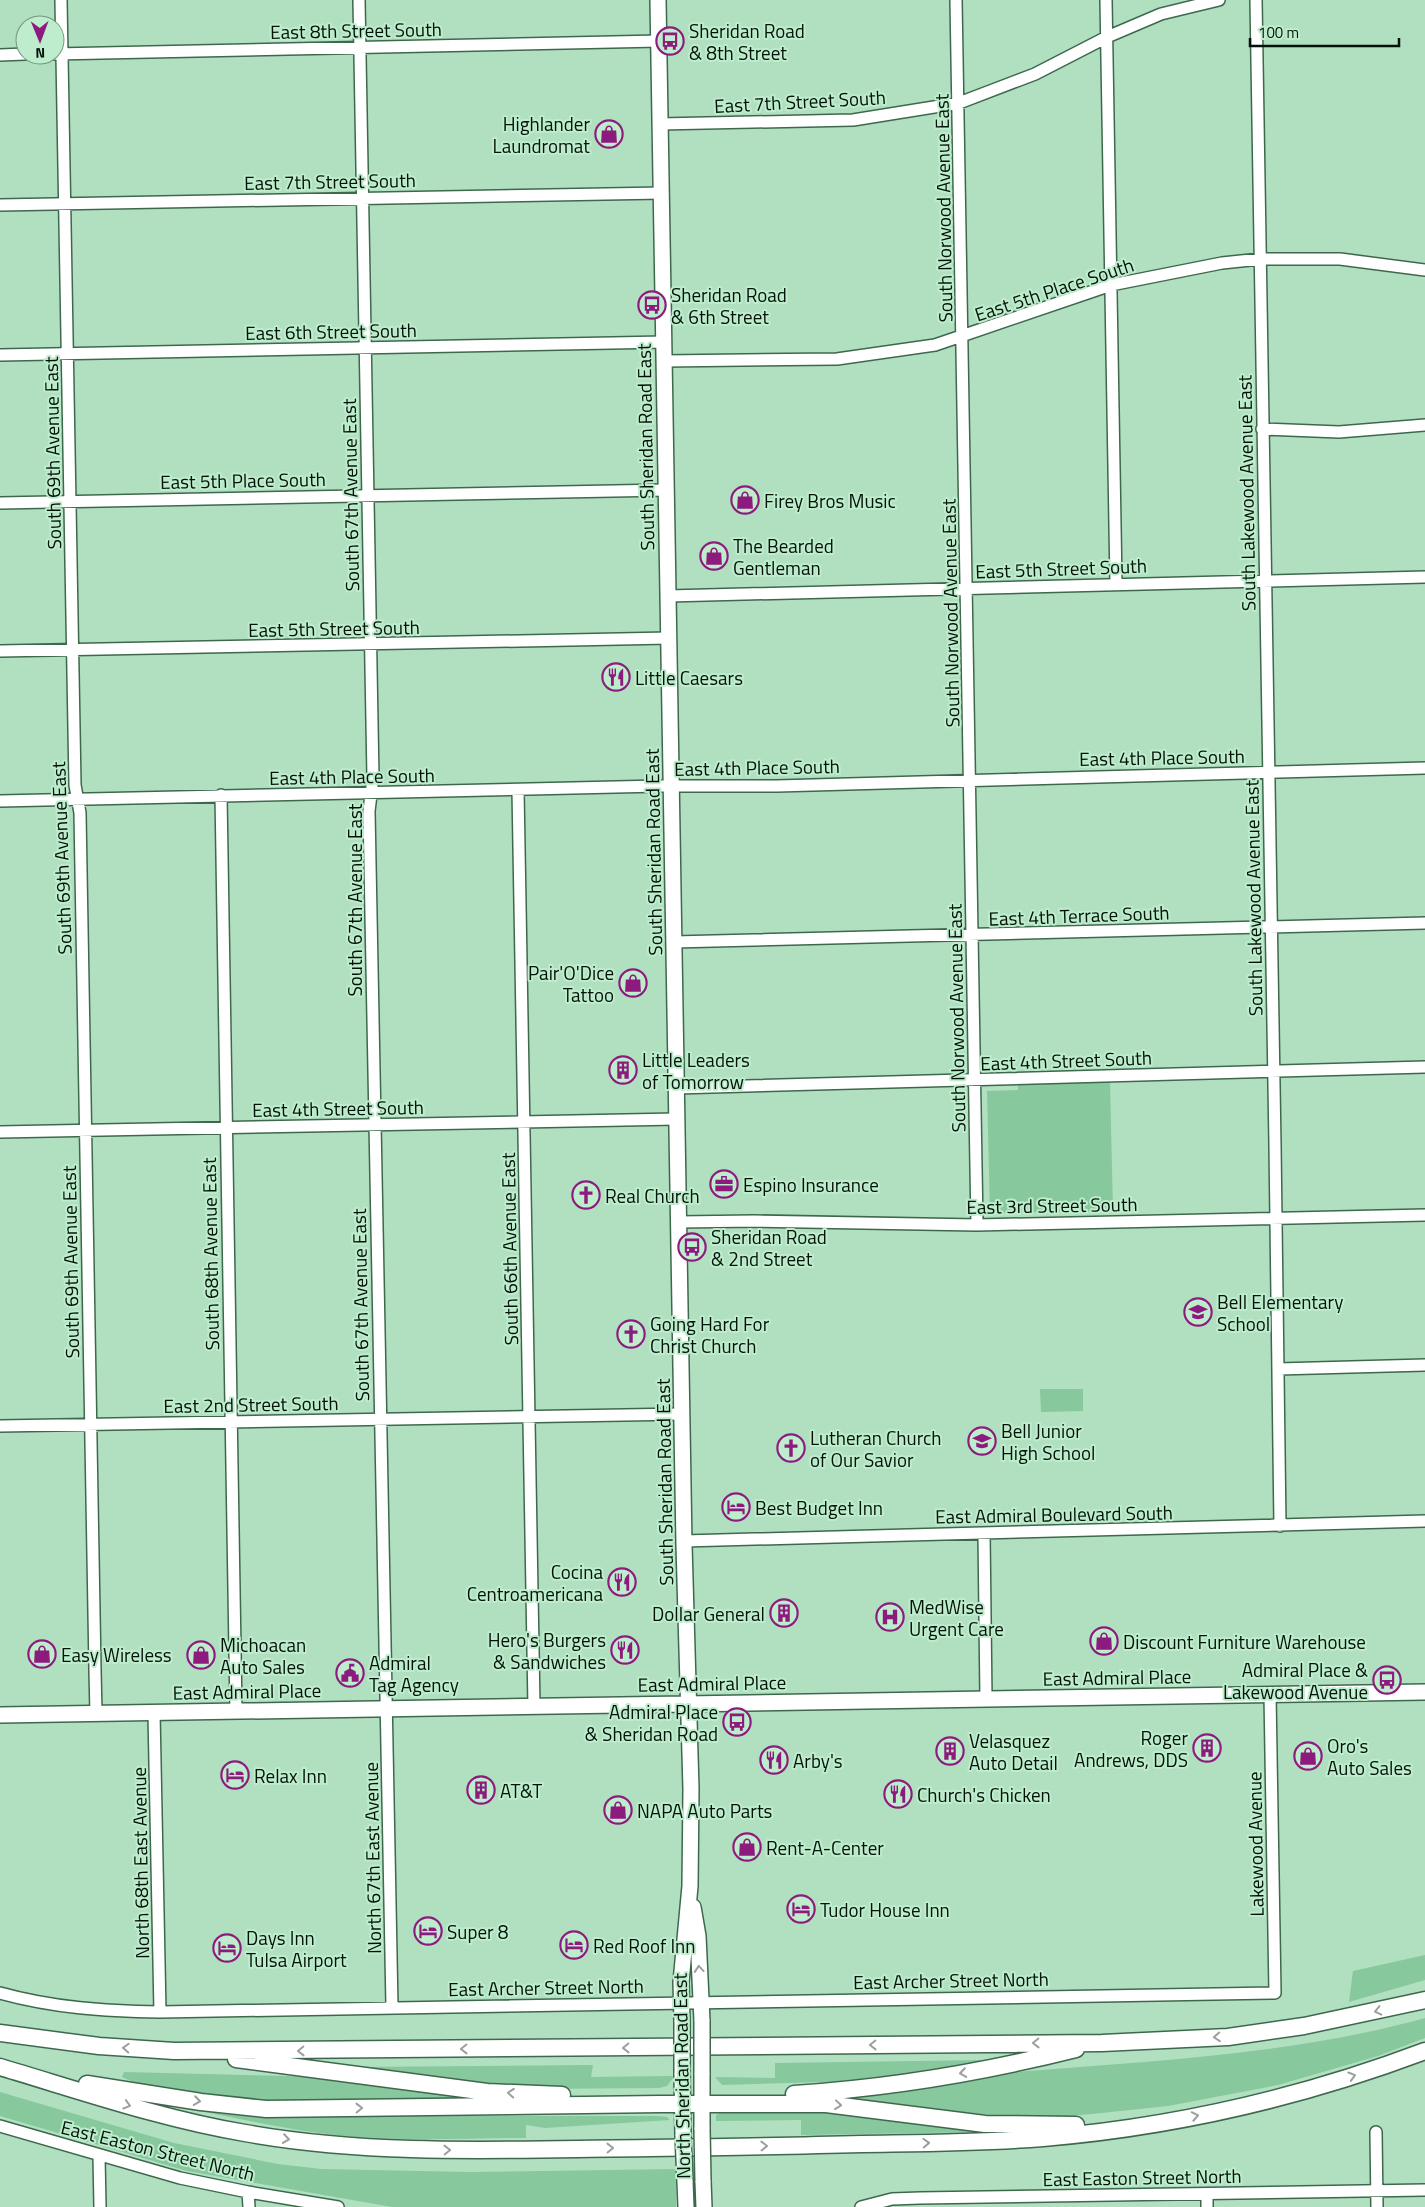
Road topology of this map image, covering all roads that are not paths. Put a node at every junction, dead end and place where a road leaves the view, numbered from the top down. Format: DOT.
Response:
graph roads {
  1 [pos="61,0"];
  2 [pos="359,0"];
  3 [pos="658,0"];
  4 [pos="956,0"];
  5 [pos="1106,0"];
  6 [pos="1219,0"];
  7 [pos="1256,0"];
  8 [pos="60,15"];
  9 [pos="1107,37"];
  10 [pos="659,41"];
  11 [pos="360,48"];
  12 [pos="15,54"];
  13 [pos="65,54"];
  14 [pos="0,55"];
  15 [pos="58,65"];
  16 [pos="959,103"];
  17 [pos="660,124"];
  18 [pos="662,193"];
  19 [pos="362,198"];
  20 [pos="64,204"];
  21 [pos="0,205"];
  22 [pos="1260,260"];
  23 [pos="1425,270"];
  24 [pos="1111,285"];
  25 [pos="963,336"];
  26 [pos="664,342"];
  27 [pos="366,348"];
  28 [pos="68,354"];
  29 [pos="0,355"];
  30 [pos="664,362"];
  31 [pos="1425,425"];
  32 [pos="1262,429"];
  33 [pos="666,490"];
  34 [pos="368,495"];
  35 [pos="70,502"];
  36 [pos="0,503"];
  37 [pos="1425,576"];
  38 [pos="1265,581"];
  39 [pos="1116,584"];
  40 [pos="967,588"];
  41 [pos="668,596"];
  42 [pos="669,638"];
  43 [pos="370,644"];
  44 [pos="72,650"];
  45 [pos="0,651"];
  46 [pos="1425,768"];
  47 [pos="1269,772"];
  48 [pos="970,780"];
  49 [pos="672,786"];
  50 [pos="518,790"];
  51 [pos="371,793"];
  52 [pos="221,795"];
  53 [pos="77,799"];
  54 [pos="0,801"];
  55 [pos="1425,923"];
  56 [pos="1271,927"];
  57 [pos="972,935"];
  58 [pos="674,942"];
  59 [pos="1425,1067"];
  60 [pos="1273,1072"];
  61 [pos="975,1080"];
  62 [pos="677,1088"];
  63 [pos="677,1120"];
  64 [pos="524,1122"];
  65 [pos="374,1125"];
  66 [pos="226,1127"];
  67 [pos="86,1131"];
  68 [pos="0,1132"];
  69 [pos="1425,1214"];
  70 [pos="1276,1218"];
  71 [pos="679,1222"];
  72 [pos="977,1226"];
  73 [pos="1425,1365"];
  74 [pos="1278,1369"];
  75 [pos="682,1414"];
  76 [pos="529,1416"];
  77 [pos="379,1418"];
  78 [pos="230,1422"];
  79 [pos="90,1424"];
  80 [pos="0,1426"];
  81 [pos="1425,1521"];
  82 [pos="1280,1526"];
  83 [pos="984,1533"];
  84 [pos="684,1541"];
  85 [pos="1425,1692"];
  86 [pos="1270,1694"];
  87 [pos="986,1700"];
  88 [pos="689,1703"];
  89 [pos="534,1707"];
  90 [pos="386,1709"];
  91 [pos="236,1712"];
  92 [pos="154,1713"];
  93 [pos="96,1714"];
  94 [pos="0,1715"];
  95 [pos="690,1886"];
  96 [pos="0,1993"];
  97 [pos="1275,1993"];
  98 [pos="1425,2000"];
  99 [pos="681,2002"];
  100 [pos="701,2002"];
  101 [pos="392,2007"];
  102 [pos="160,2012"];
  103 [pos="0,2033"];
  104 [pos="1102,2043"];
  105 [pos="174,2051"];
  106 [pos="1425,2051"];
  107 [pos="0,2067"];
  108 [pos="30,2076"];
  109 [pos="683,2100"];
  110 [pos="702,2100"];
  111 [pos="1147,2125"];
  112 [pos="0,2126"];
  113 [pos="1376,2132"];
  114 [pos="99,2156"];
  115 [pos="1425,2190"];
  116 [pos="1377,2191"];
  117 [pos="248,2192"];
  118 [pos="1207,2194"];
  119 [pos="1035,2202"];
  120 [pos="865,2206"];
  121 [pos="100,2207"];
  122 [pos="248,2207"];
  123 [pos="338,2207"];
  124 [pos="686,2207"];
  125 [pos="704,2207"];
  126 [pos="1207,2207"];
  127 [pos="1377,2207"];
  1 -- 8 [label="street, South 69th Avenue East"];
  2 -- 11 [label="street, South 67th Avenue East"];
  3 -- 10 [label="main road, South Sheridan Road East"];
  4 -- 16 [label="street, South Norwood Avenue East"];
  5 -- 9 [label="street"];
  6 -- 9 [label="street, East 7th Street South"];
  7 -- 22 [label="street, South Lakewood Avenue East"];
  9 -- 16 [label="street, East 7th Street South"];
  9 -- 24 [label="street"];
  10 -- 11 [label="street, East 8th Street South"];
  10 -- 17 [label="main road, South Sheridan Road East"];
  11 -- 13 [label="street, East 8th Street South"];
  11 -- 19 [label="street, South 67th Avenue East"];
  12 -- 14 [label="street"];
  15 -- 20 [label="street, South 69th Avenue East"];
  16 -- 17 [label="street, East 7th Street South"];
  16 -- 25 [label="street, South Norwood Avenue East"];
  17 -- 18 [label="main road, South Sheridan Road East"];
  18 -- 19 [label="street, East 7th Street South"];
  18 -- 26 [label="main road, South Sheridan Road East"];
  19 -- 20 [label="street, East 7th Street South"];
  19 -- 27 [label="street, South 67th Avenue East"];
  20 -- 21 [label="street, East 7th Street South"];
  20 -- 28 [label="street, South 69th Avenue East"];
  22 -- 23 [label="street, East 5th Place South"];
  22 -- 24 [label="street, East 5th Place South"];
  22 -- 32 [label="street, South Lakewood Avenue East"];
  24 -- 25 [label="street, East 5th Place South"];
  24 -- 39 [label="street"];
  25 -- 30 [label="street, East 5th Place South"];
  25 -- 40 [label="street, South Norwood Avenue East"];
  26 -- 27 [label="street, East 6th Street South"];
  26 -- 30 [label="main road, South Sheridan Road East"];
  27 -- 28 [label="street, East 6th Street South"];
  27 -- 34 [label="street, South 67th Avenue East"];
  28 -- 29 [label="street, East 6th Street South"];
  28 -- 35 [label="street, South 69th Avenue East"];
  30 -- 33 [label="main road, South Sheridan Road East"];
  31 -- 32 [label="street"];
  32 -- 38 [label="street, South Lakewood Avenue East"];
  33 -- 34 [label="street, East 5th Place South"];
  33 -- 41 [label="main road, South Sheridan Road East"];
  34 -- 35 [label="street, East 5th Place South"];
  34 -- 43 [label="street, South 67th Avenue East"];
  35 -- 36 [label="street, East 5th Place South"];
  35 -- 44 [label="street, South 69th Avenue East"];
  37 -- 38 [label="street, East 5th Street South"];
  38 -- 39 [label="street, East 5th Street South"];
  38 -- 47 [label="street, South Lakewood Avenue East"];
  39 -- 40 [label="street, East 5th Street South"];
  40 -- 41 [label="street, East 5th Street South"];
  40 -- 48 [label="street, South Norwood Avenue East"];
  41 -- 42 [label="main road, South Sheridan Road East"];
  42 -- 43 [label="street, East 5th Street South"];
  42 -- 49 [label="main road, South Sheridan Road East"];
  43 -- 44 [label="street, East 5th Street South"];
  43 -- 51 [label="street, South 67th Avenue East"];
  44 -- 45 [label="street, East 5th Street South"];
  44 -- 53 [label="street, South 69th Avenue East"];
  46 -- 47 [label="street, East 4th Place South"];
  47 -- 48 [label="street, East 4th Place South"];
  47 -- 56 [label="street, South Lakewood Avenue East"];
  48 -- 49 [label="street, East 4th Place South"];
  48 -- 57 [label="street, South Norwood Avenue East"];
  49 -- 50 [label="street, East 4th Place South"];
  49 -- 58 [label="main road, South Sheridan Road East"];
  50 -- 51 [label="street, East 4th Place South"];
  50 -- 64 [label="street, South 66th Avenue East"];
  51 -- 52 [label="street, East 4th Place South"];
  51 -- 65 [label="street, South 67th Avenue East"];
  52 -- 53 [label="street, East 4th Place South"];
  52 -- 66 [label="street, South 68th Avenue East"];
  53 -- 54 [label="street, East 4th Place South"];
  53 -- 67 [label="street, South 69th Avenue East"];
  55 -- 56 [label="street, East 4th Terrace South"];
  56 -- 57 [label="street, East 4th Terrace South"];
  56 -- 60 [label="street, South Lakewood Avenue East"];
  57 -- 58 [label="street, East 4th Terrace South"];
  57 -- 61 [label="street, South Norwood Avenue East"];
  58 -- 62 [label="main road, South Sheridan Road East"];
  59 -- 60 [label="street, East 4th Street South"];
  60 -- 61 [label="street, East 4th Street South"];
  60 -- 70 [label="street, South Lakewood Avenue East"];
  61 -- 62 [label="street, East 4th Street South"];
  61 -- 72 [label="street, South Norwood Avenue East"];
  62 -- 63 [label="main road, South Sheridan Road East"];
  63 -- 64 [label="street, East 4th Street South"];
  63 -- 71 [label="main road, South Sheridan Road East"];
  64 -- 65 [label="street, East 4th Street South"];
  64 -- 76 [label="street, South 66th Avenue East"];
  65 -- 66 [label="street, East 4th Street South"];
  65 -- 77 [label="street, South 67th Avenue East"];
  66 -- 67 [label="street, East 4th Street South"];
  66 -- 78 [label="street, South 68th Avenue East"];
  67 -- 68 [label="street, East 4th Street South"];
  67 -- 79 [label="street, South 69th Avenue East"];
  69 -- 70 [label="street, East 3rd Street South"];
  70 -- 72 [label="street, East 3rd Street South"];
  70 -- 74 [label="street, South Lakewood Avenue East"];
  71 -- 72 [label="street, East 3rd Street South"];
  71 -- 75 [label="main road, South Sheridan Road East"];
  73 -- 74 [label="street"];
  74 -- 82 [label="street, South Lakewood Avenue East"];
  75 -- 76 [label="street, East 2nd Street South"];
  75 -- 84 [label="main road, South Sheridan Road East"];
  76 -- 77 [label="street, East 2nd Street South"];
  76 -- 89 [label="street, South 66th Avenue East"];
  77 -- 78 [label="street, East 2nd Street South"];
  77 -- 90 [label="street, South 67th Avenue East"];
  78 -- 79 [label="street, East 2nd Street South"];
  78 -- 91 [label="street, South 68th Avenue East"];
  79 -- 80 [label="street, East 2nd Street South"];
  79 -- 93 [label="street, South 69th Avenue East"];
  81 -- 82 [label="street, East Admiral Boulevard South"];
  82 -- 83 [label="street, East Admiral Boulevard South"];
  83 -- 84 [label="street, East Admiral Boulevard South"];
  83 -- 87 [label="street"];
  84 -- 88 [label="main road, South Sheridan Road East"];
  85 -- 86 [label="main road, East Admiral Place"];
  86 -- 87 [label="main road, East Admiral Place"];
  86 -- 97 [label="street, Lakewood Avenue"];
  87 -- 88 [label="main road, East Admiral Place"];
  88 -- 89 [label="main road, East Admiral Place"];
  88 -- 95 [label="main road, North Sheridan Road East"];
  89 -- 90 [label="main road, East Admiral Place"];
  90 -- 91 [label="main road, East Admiral Place"];
  90 -- 101 [label="street, North 67th East Avenue"];
  91 -- 92 [label="main road, East Admiral Place"];
  92 -- 93 [label="main road, East Admiral Place"];
  92 -- 102 [label="street, North 68th East Avenue"];
  93 -- 94 [label="main road, East Admiral Place"];
  95 -- 99 [label="main road, North Sheridan Road East"];
  100 -- 95 [label="main road, North Sheridan Road East, one-way"];
  96 -- 102 [label="street, East Archer Street North"];
  97 -- 100 [label="street, East Archer Street North"];
  98 -- 104 [label="highway, one-way"];
  99 -- 100 [label="street, East Archer Street North"];
  99 -- 101 [label="street, East Archer Street North"];
  99 -- 109 [label="main road, North Sheridan Road East, bridge"];
  100 -- 110 [label="main road, North Sheridan Road East, bridge"];
  101 -- 102 [label="street, East Archer Street North"];
  105 -- 103 [label="highway, one-way"];
  104 -- 105 [label="highway, one-way"];
  104 -- 110 [label="highway, one-way"];
  109 -- 105 [label="highway, one-way"];
  111 -- 106 [label="highway, one-way"];
  107 -- 108 [label="highway"];
  108 -- 109 [label="highway, one-way"];
  108 -- 111 [label="highway, one-way"];
  109 -- 110 [label="highway"];
  109 -- 124 [label="main road, North Sheridan Road East, bridge"];
  110 -- 111 [label="highway, one-way"];
  110 -- 125 [label="main road, North Sheridan Road East, bridge"];
  112 -- 114 [label="street, East Easton Street North"];
  113 -- 116 [label="street"];
  114 -- 117 [label="street, East Easton Street North"];
  114 -- 121 [label="street"];
  115 -- 116 [label="street, East Easton Street North"];
  116 -- 118 [label="street, East Easton Street North"];
  116 -- 127 [label="street"];
  117 -- 122 [label="street"];
  117 -- 123 [label="street, East Easton Street North"];
  118 -- 119 [label="street, East Easton Street North"];
  118 -- 126 [label="street"];
  119 -- 120 [label="street, East Easton Street North"];
}
